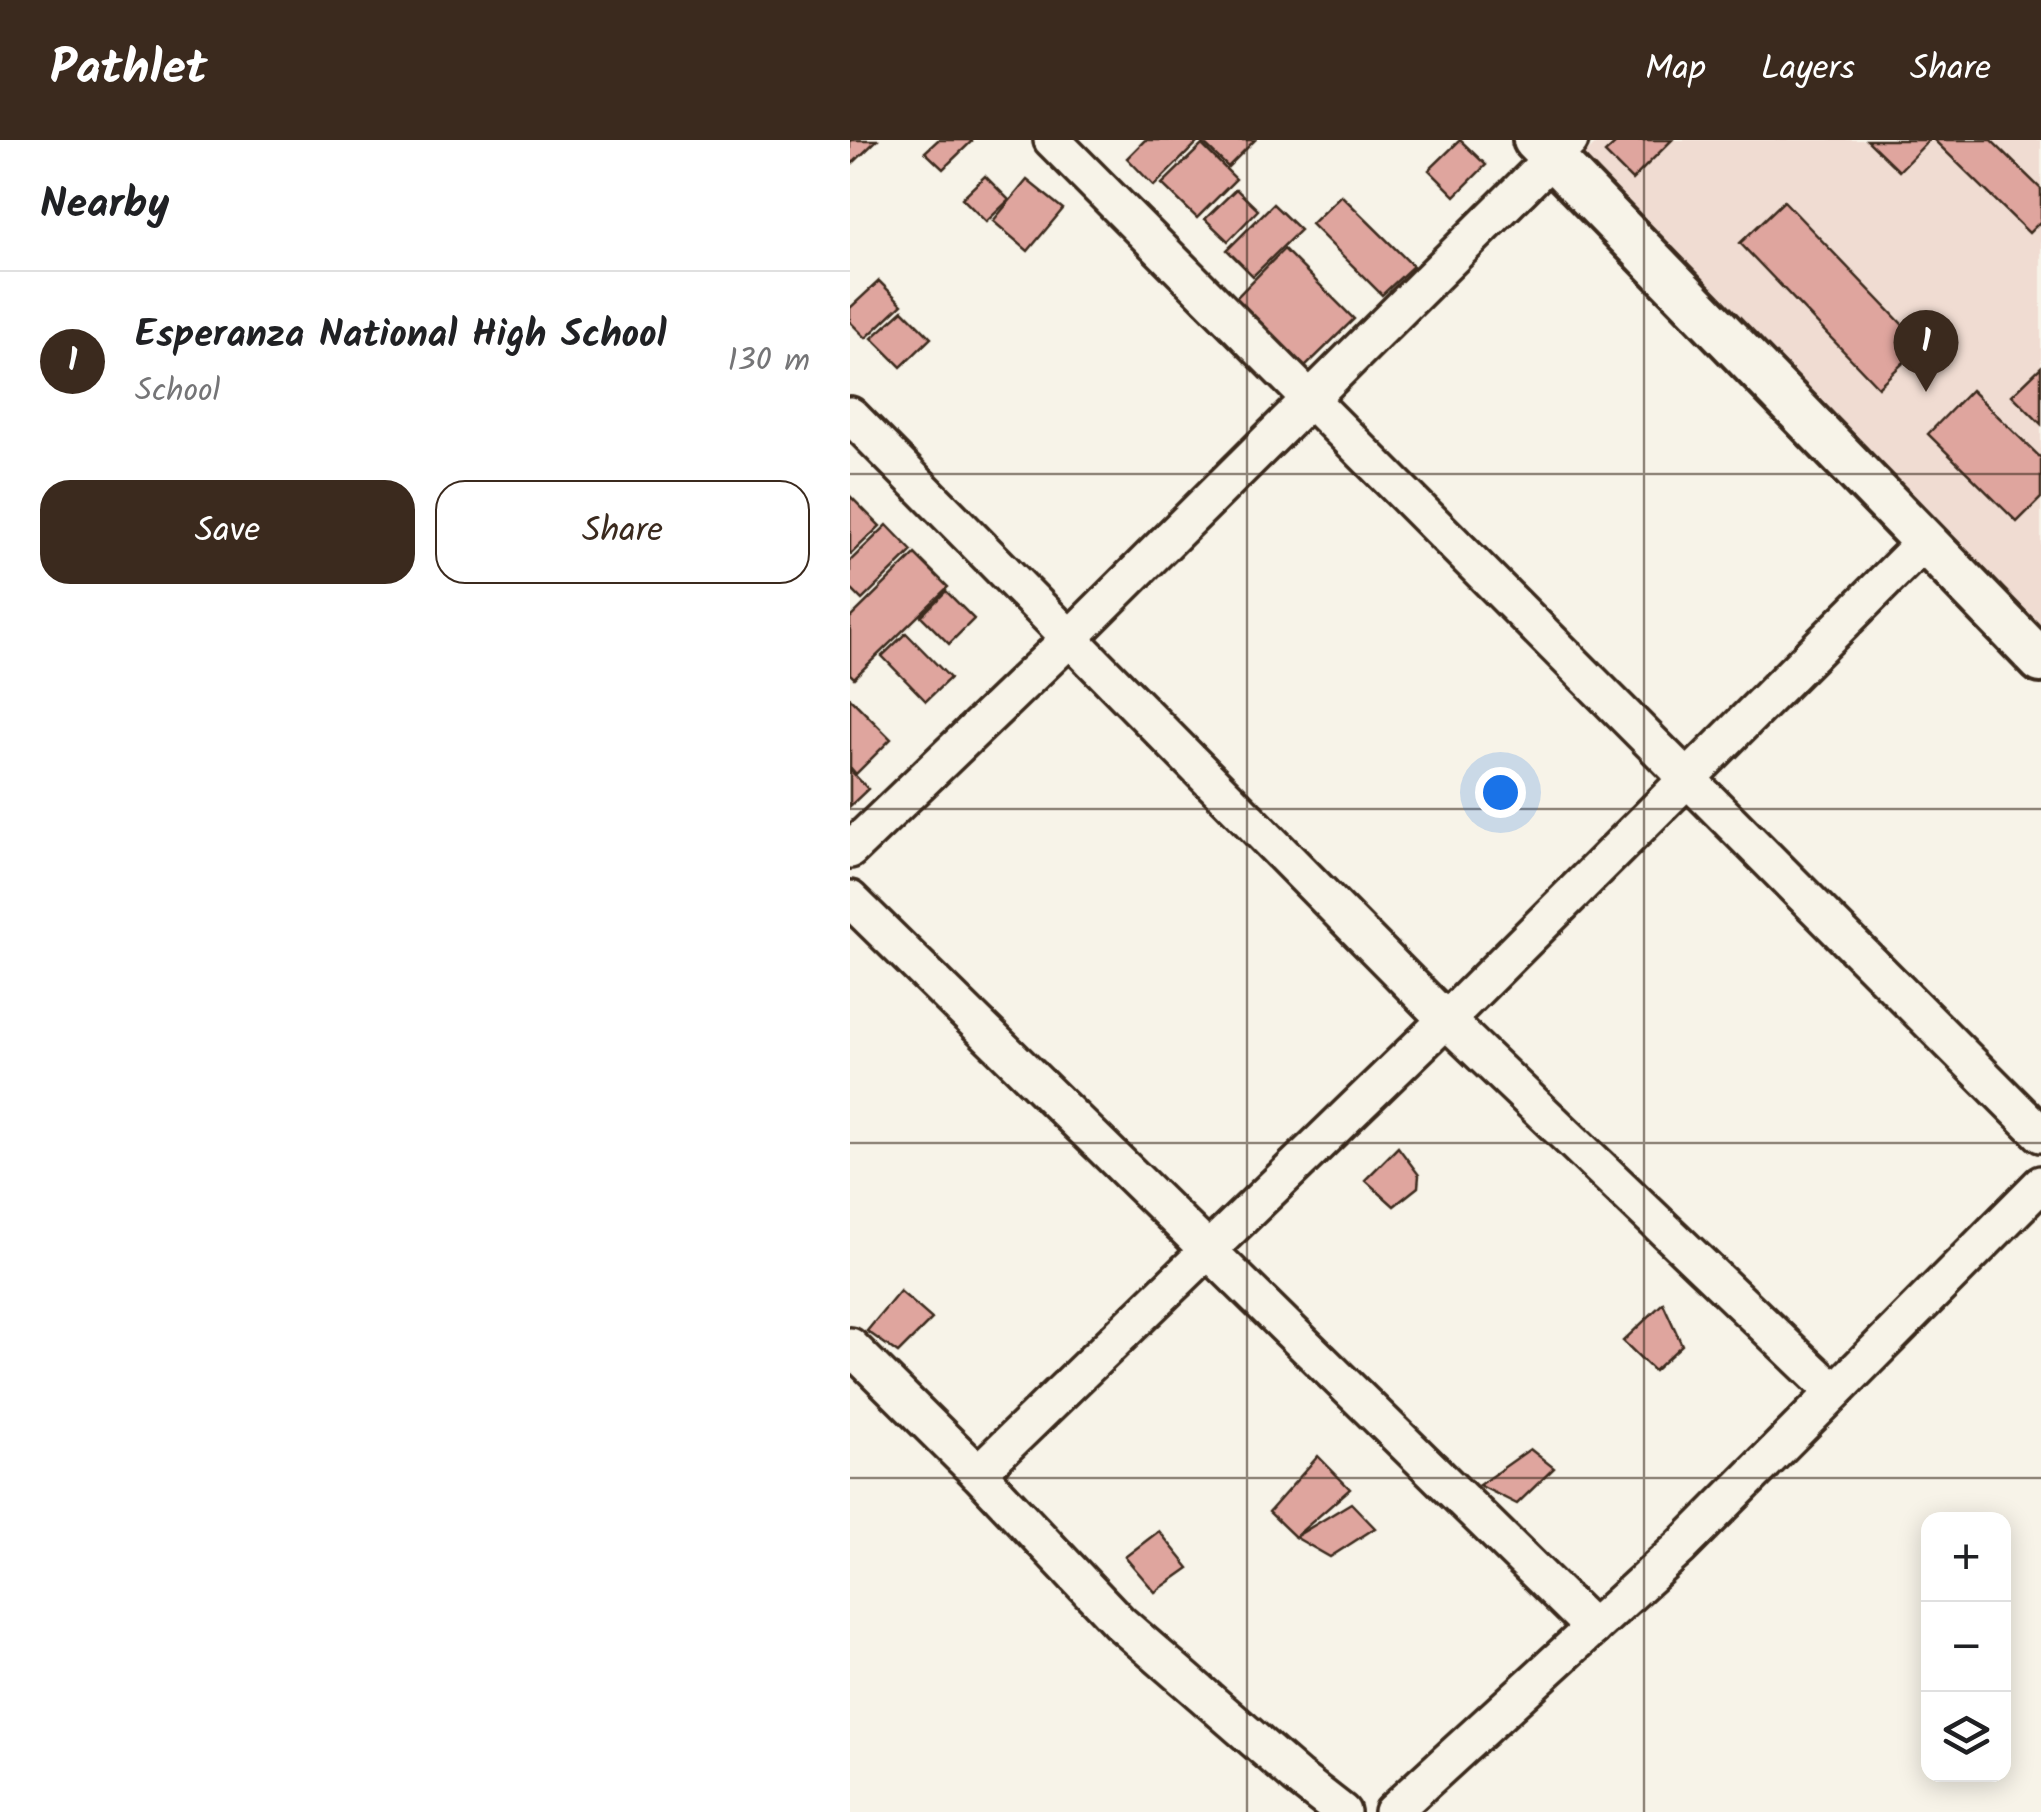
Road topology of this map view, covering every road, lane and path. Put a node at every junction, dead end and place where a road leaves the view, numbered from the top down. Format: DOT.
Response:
graph roads {
  1 [pos="1052,140"];
  2 [pos="1552,146"];
  3 [pos="1308,401"];
  4 [pos="850,414"];
  5 [pos="1924,541"];
  6 [pos="1070,638"];
  7 [pos="2041,661"];
  8 [pos="1685,778"];
  9 [pos="850,850"];
  10 [pos="850,899"];
  11 [pos="1446,1020"];
  12 [pos="2041,1134"];
  13 [pos="2041,1184"];
  14 [pos="1210,1252"];
  15 [pos="850,1346"];
  16 [pos="1833,1391"];
  17 [pos="978,1473"];
  18 [pos="1592,1628"];
  19 [pos="1342,1812"];
  20 [pos="1392,1812"];
  1 -- 3 [label="street"];
  2 -- 3 [label="street"];
  2 -- 5 [label="street"];
  3 -- 6 [label="street"];
  3 -- 8 [label="street"];
  4 -- 6 [label="street"];
  5 -- 7 [label="street"];
  5 -- 8 [label="street"];
  6 -- 9 [label="street"];
  6 -- 11 [label="street"];
  8 -- 11 [label="street"];
  8 -- 12 [label="street"];
  10 -- 14 [label="street"];
  11 -- 14 [label="street"];
  11 -- 16 [label="street"];
  13 -- 16 [label="street"];
  14 -- 17 [label="street"];
  14 -- 18 [label="street"];
  15 -- 17 [label="street"];
  16 -- 18 [label="street"];
  17 -- 19 [label="street"];
  18 -- 20 [label="street"];
}
